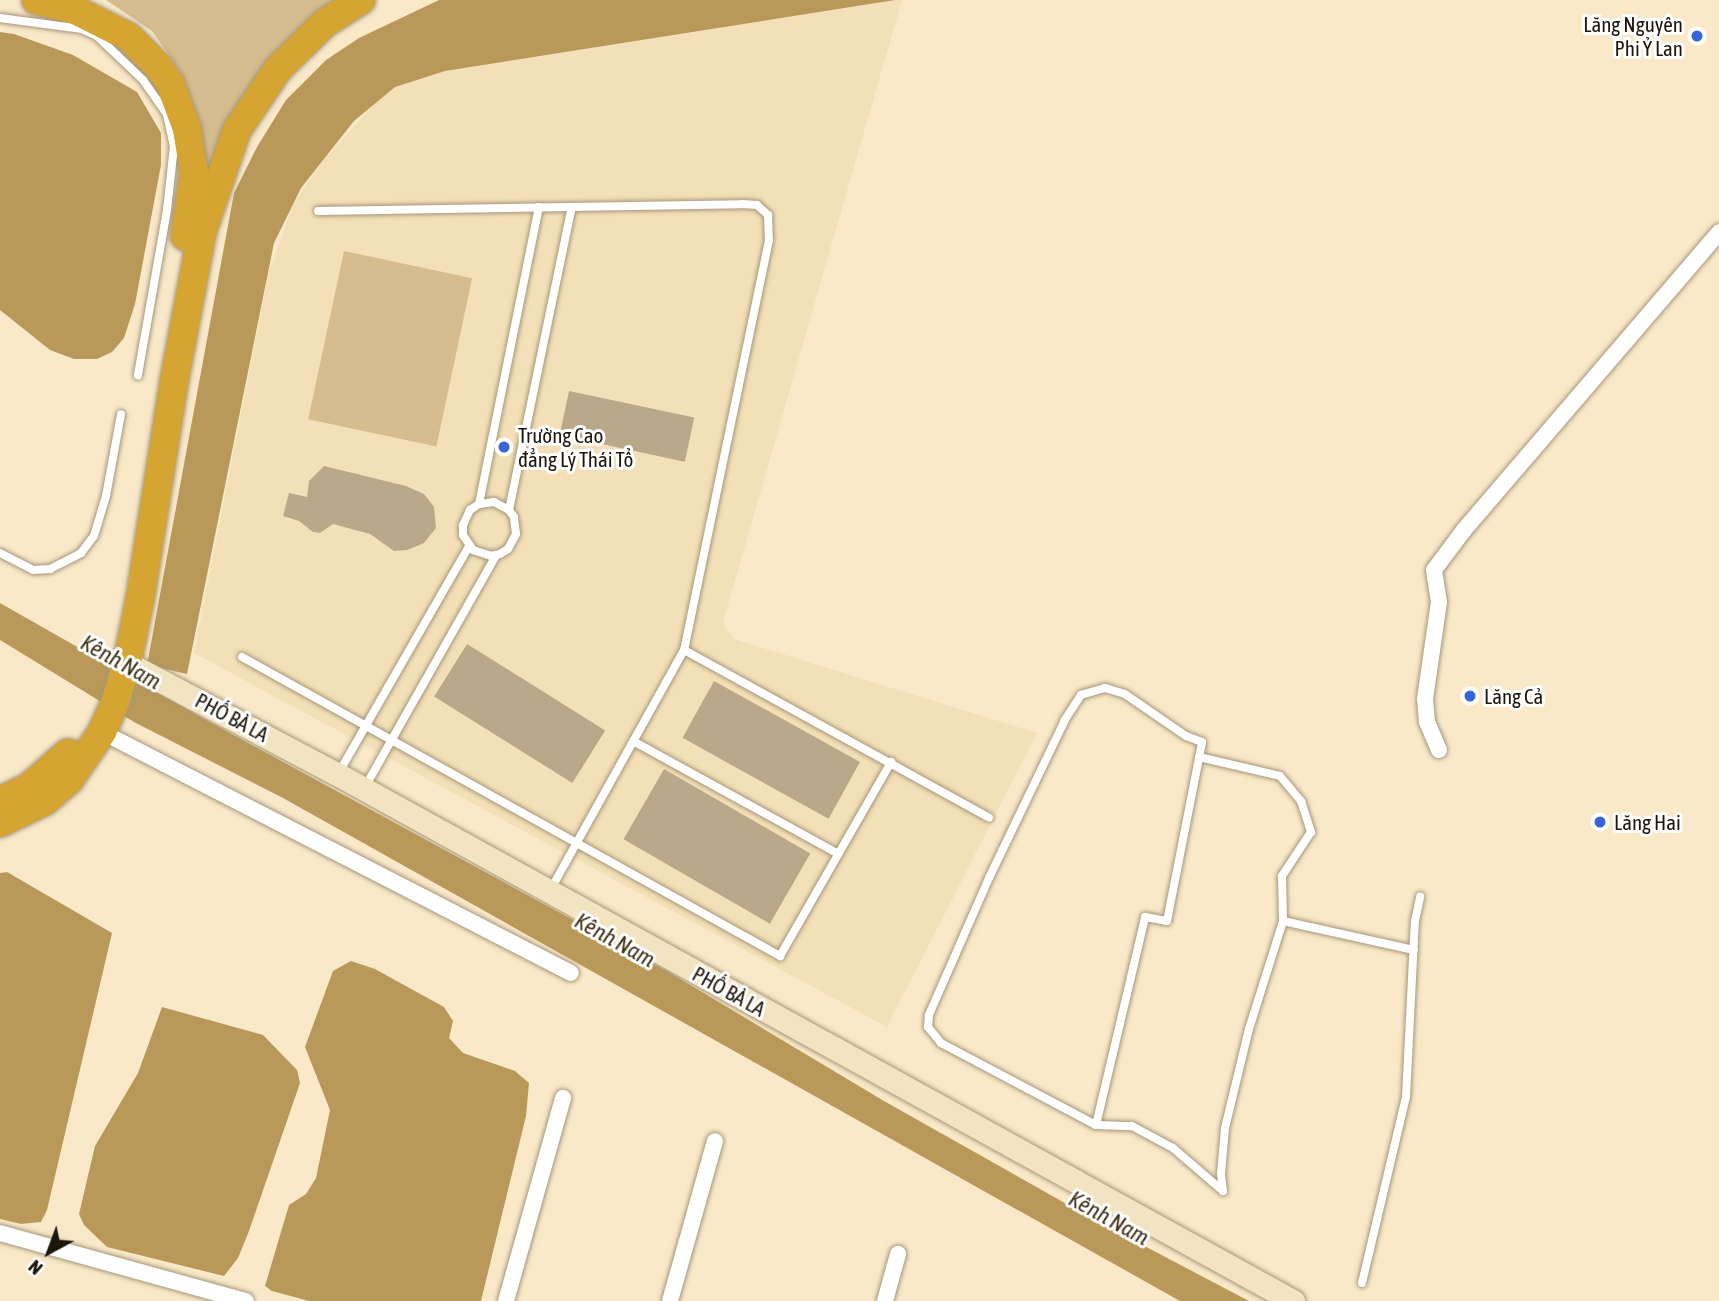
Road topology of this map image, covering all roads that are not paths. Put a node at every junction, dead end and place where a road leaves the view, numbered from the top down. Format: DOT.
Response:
graph roads {
  1 [pos="36,0"];
  2 [pos="361,0"];
  3 [pos="0,18"];
  4 [pos="572,206"];
  5 [pos="539,207"];
  6 [pos="318,211"];
  7 [pos="1719,232"];
  8 [pos="138,375"];
  9 [pos="121,414"];
  10 [pos="479,504"];
  11 [pos="509,510"];
  12 [pos="469,546"];
  13 [pos="0,553"];
  14 [pos="496,555"];
  15 [pos="684,650"];
  16 [pos="120,653"];
  17 [pos="242,657"];
  18 [pos="96,724"];
  19 [pos="366,726"];
  20 [pos="391,740"];
  21 [pos="633,741"];
  22 [pos="1439,750"];
  23 [pos="1199,757"];
  24 [pos="891,762"];
  25 [pos="337,774"];
  26 [pos="364,789"];
  27 [pos="0,802"];
  28 [pos="989,818"];
  29 [pos="0,823"];
  30 [pos="575,843"];
  31 [pos="837,853"];
  32 [pos="550,891"];
  33 [pos="1420,897"];
  34 [pos="1283,921"];
  35 [pos="1413,950"];
  36 [pos="571,973"];
  37 [pos="563,1098"];
  38 [pos="1096,1125"];
  39 [pos="715,1141"];
  40 [pos="0,1233"];
  41 [pos="898,1254"];
  42 [pos="1362,1283"];
  43 [pos="246,1301"];
  44 [pos="506,1301"];
  45 [pos="670,1301"];
  46 [pos="885,1301"];
  47 [pos="1293,1301"];
  1 -- 16 [label="highway"];
  2 -- 16 [label="highway"];
  3 -- 8 [label="lane"];
  4 -- 5 [label="lane"];
  4 -- 11 [label="lane"];
  4 -- 15 [label="lane"];
  5 -- 6 [label="lane"];
  5 -- 10 [label="lane"];
  7 -- 22 [label="street"];
  9 -- 13 [label="lane"];
  10 -- 11 [label="lane"];
  10 -- 12 [label="lane"];
  11 -- 14 [label="lane"];
  12 -- 14 [label="lane"];
  12 -- 19 [label="lane"];
  14 -- 20 [label="lane"];
  15 -- 21 [label="lane"];
  15 -- 24 [label="lane"];
  16 -- 18 [label="highway"];
  16 -- 25 [label="street, PHỐ BÀ LA"];
  17 -- 19 [label="lane"];
  18 -- 27 [label="highway"];
  18 -- 29 [label="highway"];
  18 -- 36 [label="street"];
  19 -- 20 [label="lane"];
  19 -- 25 [label="lane"];
  20 -- 26 [label="lane"];
  20 -- 30 [label="lane"];
  21 -- 30 [label="lane"];
  21 -- 31 [label="lane"];
  23 -- 34 [label="lane"];
  23 -- 38 [label="lane"];
  23 -- 38 [label="lane"];
  24 -- 28 [label="lane"];
  24 -- 31 [label="lane"];
  25 -- 26 [label="street, PHỐ BÀ LA"];
  26 -- 32 [label="street, PHỐ BÀ LA"];
  30 -- 31 [label="lane"];
  30 -- 32 [label="lane"];
  32 -- 47 [label="street, PHỐ BÀ LA"];
  33 -- 35 [label="lane"];
  34 -- 35 [label="lane"];
  34 -- 38 [label="lane"];
  35 -- 42 [label="lane"];
  37 -- 44 [label="street"];
  39 -- 45 [label="street"];
  40 -- 43 [label="street"];
  41 -- 46 [label="street"];
}
